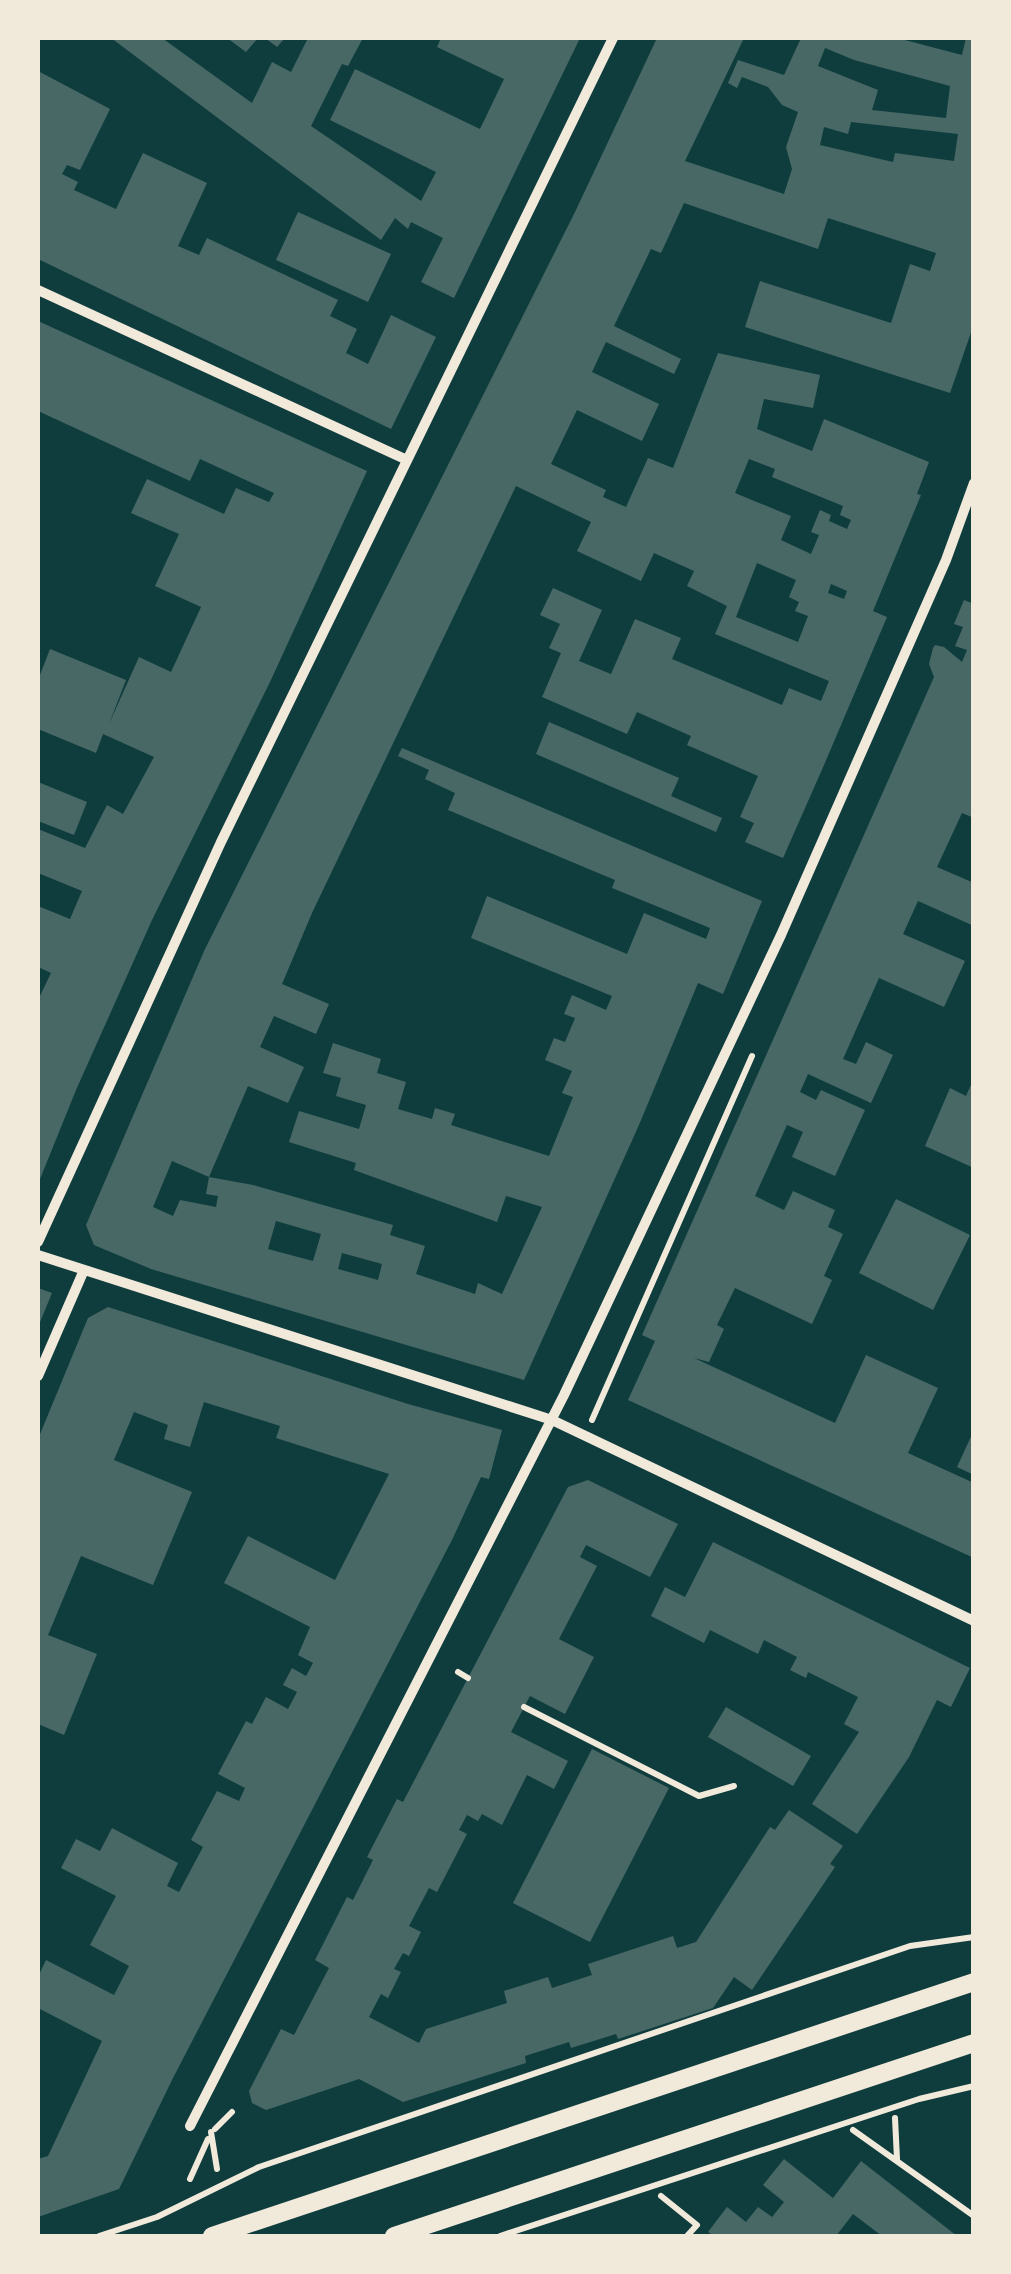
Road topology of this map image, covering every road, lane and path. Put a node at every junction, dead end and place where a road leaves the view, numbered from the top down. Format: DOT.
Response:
graph roads {
  1 [pos="613,38"];
  2 [pos="38,290"];
  3 [pos="406,460"];
  4 [pos="974,483"];
  5 [pos="38,1242"];
  6 [pos="38,1255"];
  7 [pos="84,1270"];
  8 [pos="38,1376"];
  9 [pos="552,1420"];
  10 [pos="974,1621"];
  11 [pos="458,1672"];
  12 [pos="468,1678"];
  13 [pos="524,1708"];
  14 [pos="734,1786"];
  15 [pos="974,1937"];
  16 [pos="974,1982"];
  17 [pos="974,2043"];
  18 [pos="974,2086"];
  19 [pos="896,2118"];
  20 [pos="190,2126"];
  21 [pos="854,2130"];
  22 [pos="211,2132"];
  23 [pos="896,2160"];
  24 [pos="198,2161"];
  25 [pos="216,2169"];
  26 [pos="190,2179"];
  27 [pos="662,2196"];
  28 [pos="974,2216"];
  29 [pos="99,2236"];
  30 [pos="212,2236"];
  31 [pos="394,2236"];
  32 [pos="500,2236"];
  33 [pos="687,2236"];
  1 -- 3 [label="street"];
  2 -- 3 [label="street"];
  3 -- 5 [label="street"];
  4 -- 9 [label="street"];
  6 -- 7 [label="street"];
  7 -- 8 [label="street"];
  7 -- 9 [label="street"];
  9 -- 10 [label="street"];
  9 -- 20 [label="street"];
  11 -- 12 [label="path"];
  13 -- 14 [label="path"];
  15 -- 29 [label="path"];
  16 -- 30 [label="street"];
  17 -- 31 [label="street"];
  18 -- 32 [label="path"];
  19 -- 23 [label="path"];
  21 -- 23 [label="path"];
  22 -- 25 [label="path"];
  23 -- 28 [label="path"];
  24 -- 26 [label="path"];
  27 -- 33 [label="path"];
}
